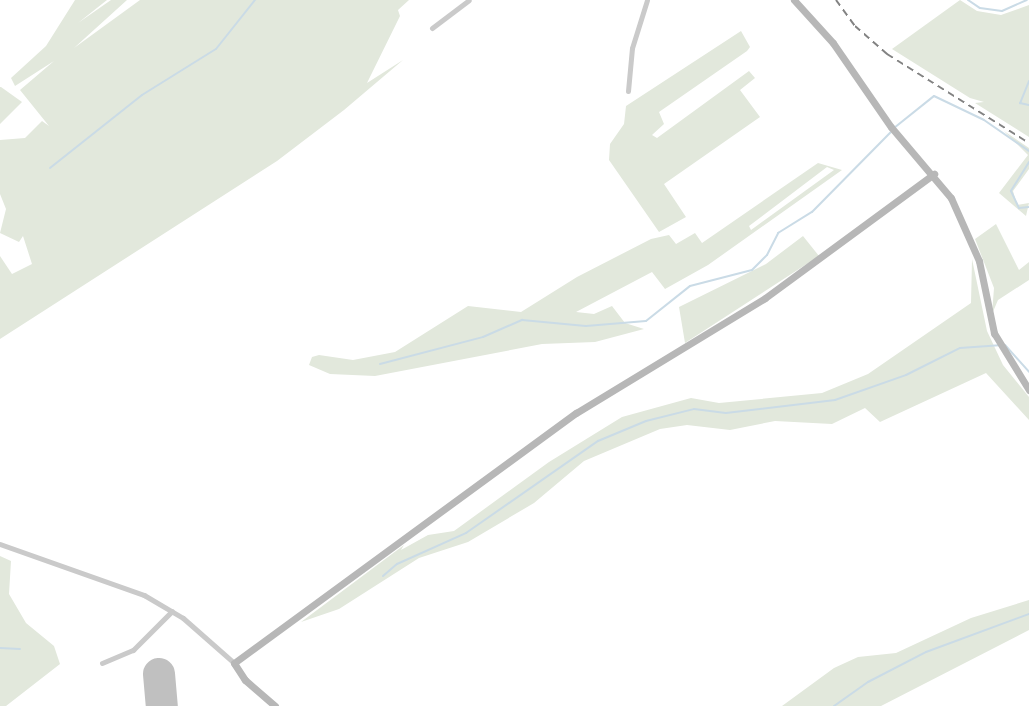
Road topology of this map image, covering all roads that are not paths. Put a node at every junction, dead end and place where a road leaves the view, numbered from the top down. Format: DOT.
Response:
graph roads {
  1 [pos="469,0"];
  2 [pos="647,0"];
  3 [pos="794,0"];
  4 [pos="432,29"];
  5 [pos="628,91"];
  6 [pos="934,174"];
  7 [pos="1029,390"];
  8 [pos="0,544"];
  9 [pos="172,611"];
  10 [pos="102,663"];
  11 [pos="234,663"];
  12 [pos="275,706"];
  1 -- 4 [label="street"];
  2 -- 5 [label="street"];
  3 -- 6 [label="street"];
  6 -- 7 [label="street"];
  6 -- 11 [label="street"];
  8 -- 9 [label="street"];
  9 -- 10 [label="street"];
  9 -- 11 [label="street"];
  11 -- 12 [label="street"];
}
